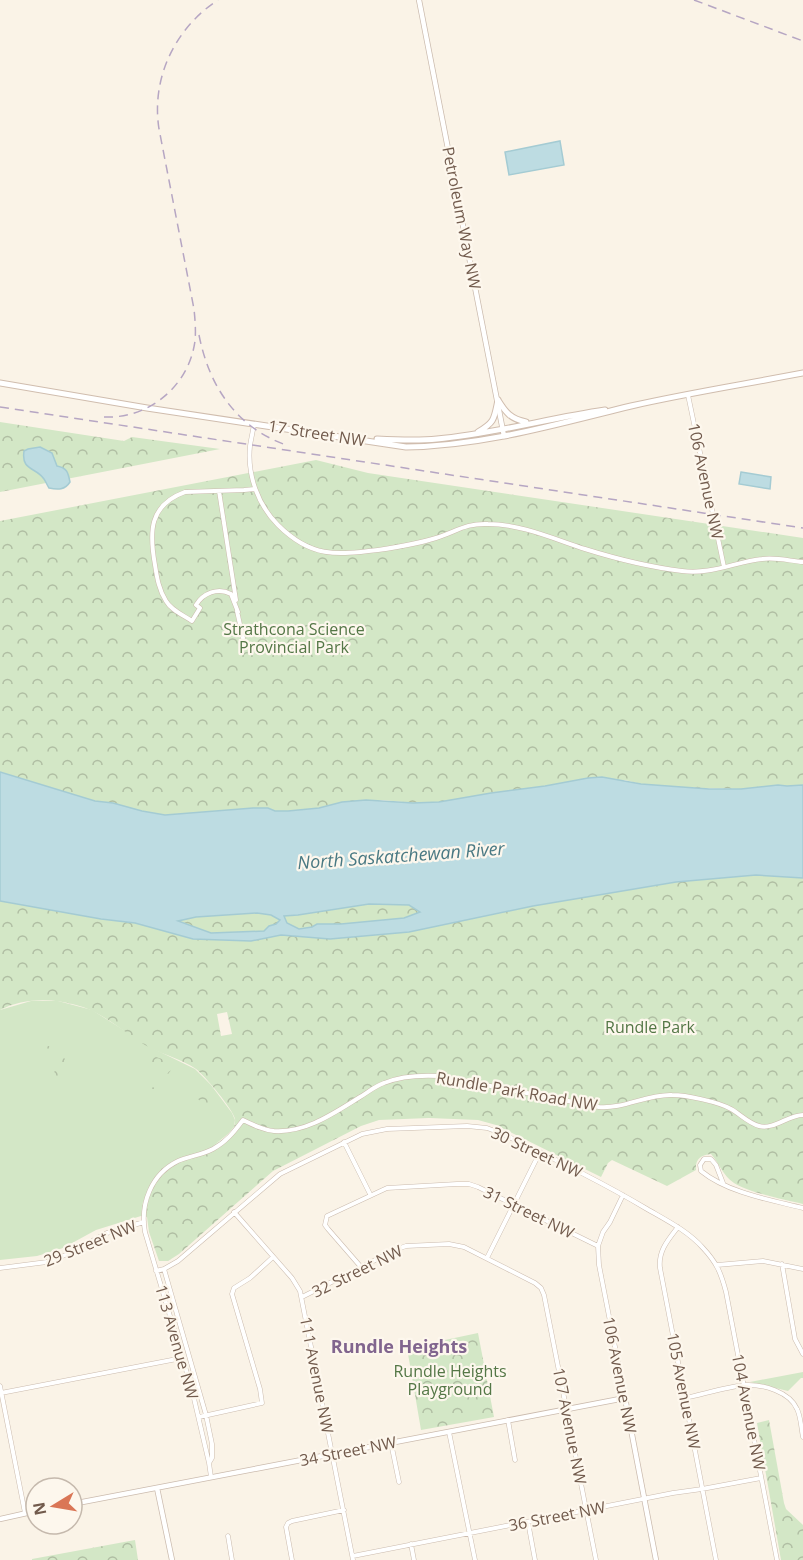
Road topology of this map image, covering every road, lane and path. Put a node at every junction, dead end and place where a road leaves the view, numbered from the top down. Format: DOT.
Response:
graph roads {
  1 [pos="419,0"];
  2 [pos="803,373"];
  3 [pos="0,384"];
  4 [pos="688,395"];
  5 [pos="498,400"];
  6 [pos="633,406"];
  7 [pos="530,423"];
  8 [pos="254,424"];
  9 [pos="503,429"];
  10 [pos="474,434"];
  11 [pos="504,436"];
  12 [pos="352,438"];
  13 [pos="255,489"];
  14 [pos="219,491"];
  15 [pos="803,562"];
  16 [pos="724,567"];
  17 [pos="238,612"];
  18 [pos="243,638"];
  19 [pos="803,1114"];
  20 [pos="344,1142"];
  21 [pos="540,1152"];
  22 [pos="723,1184"];
  23 [pos="370,1194"];
  24 [pos="623,1195"];
  25 [pos="513,1205"];
  26 [pos="803,1208"];
  27 [pos="234,1212"];
  28 [pos="144,1222"];
  29 [pos="678,1227"];
  30 [pos="598,1246"];
  31 [pos="273,1257"];
  32 [pos="487,1258"];
  33 [pos="782,1264"];
  34 [pos="717,1265"];
  35 [pos="361,1267"];
  36 [pos="0,1268"];
  37 [pos="164,1269"];
  38 [pos="803,1269"];
  39 [pos="156,1270"];
  40 [pos="543,1292"];
  41 [pos="302,1297"];
  42 [pos="802,1354"];
  43 [pos="182,1358"];
  44 [pos="744,1385"];
  45 [pos="0,1386"];
  46 [pos="1,1393"];
  47 [pos="625,1398"];
  48 [pos="685,1398"];
  49 [pos="566,1409"];
  50 [pos="206,1415"];
  51 [pos="199,1417"];
  52 [pos="507,1420"];
  53 [pos="449,1432"];
  54 [pos="803,1437"];
  55 [pos="392,1443"];
  56 [pos="332,1454"];
  57 [pos="515,1460"];
  58 [pos="208,1463"];
  59 [pos="211,1478"];
  60 [pos="761,1478"];
  61 [pos="399,1482"];
  62 [pos="158,1488"];
  63 [pos="702,1489"];
  64 [pos="644,1499"];
  65 [pos="84,1502"];
  66 [pos="24,1508"];
  67 [pos="344,1510"];
  68 [pos="586,1510"];
  69 [pos="24,1513"];
  70 [pos="0,1519"];
  71 [pos="528,1521"];
  72 [pos="470,1533"];
  73 [pos="228,1536"];
  74 [pos="411,1544"];
  75 [pos="353,1558"];
  76 [pos="172,1560"];
  77 [pos="232,1560"];
  78 [pos="292,1560"];
  79 [pos="414,1560"];
  80 [pos="475,1560"];
  81 [pos="536,1560"];
  82 [pos="596,1560"];
  83 [pos="656,1560"];
  84 [pos="716,1560"];
  85 [pos="777,1560"];
  1 -- 5 [label="street, Petroleum Way NW"];
  2 -- 4 [label="main road, 17 Street NW"];
  3 -- 8 [label="main road, 17 Street NW"];
  4 -- 6 [label="main road, 17 Street NW"];
  4 -- 16 [label="street, 106 Avenue NW"];
  5 -- 7 [label="main road"];
  5 -- 9 [label="street, Petroleum Way NW"];
  5 -- 10 [label="main road"];
  6 -- 7 [label="main road, 17 Street NW"];
  6 -- 11 [label="main road, 17 Street NW"];
  7 -- 9 [label="main road, 17 Street NW"];
  8 -- 12 [label="main road, 17 Street NW"];
  8 -- 13 [label="street"];
  9 -- 10 [label="main road"];
  9 -- 11 [label="street, Petroleum Way NW"];
  10 -- 12 [label="main road"];
  11 -- 12 [label="main road, 17 Street NW"];
  13 -- 14 [label="street"];
  13 -- 16 [label="street"];
  14 -- 17 [label="street"];
  14 -- 17 [label="street"];
  15 -- 16 [label="street"];
  17 -- 18 [label="street"];
  19 -- 28 [label="street, Rundle Park Road NW"];
  20 -- 21 [label="street, 30 Street NW"];
  20 -- 23 [label="street"];
  20 -- 27 [label="street, 30 Street NW"];
  21 -- 24 [label="street, 30 Street NW"];
  21 -- 25 [label="street"];
  22 -- 22 [label="street"];
  22 -- 26 [label="street"];
  23 -- 25 [label="street, 31 Street NW"];
  23 -- 35 [label="street, 31 Street NW"];
  24 -- 29 [label="street, 30 Street NW"];
  24 -- 30 [label="street"];
  25 -- 30 [label="street, 31 Street NW"];
  25 -- 32 [label="street"];
  27 -- 31 [label="street, 111 Avenue NW"];
  27 -- 37 [label="street, 30 Street NW"];
  28 -- 36 [label="street, 29 Street NW"];
  28 -- 39 [label="street, 113 Avenue NW"];
  29 -- 34 [label="street, 30 Street NW"];
  29 -- 48 [label="street, 105 Avenue NW"];
  30 -- 47 [label="street, 106 Avenue NW"];
  31 -- 41 [label="street, 111 Avenue NW"];
  31 -- 50 [label="street"];
  32 -- 35 [label="street, 32 Street NW"];
  32 -- 40 [label="street, 32 Street NW"];
  33 -- 34 [label="street"];
  33 -- 38 [label="street"];
  33 -- 42 [label="street"];
  34 -- 44 [label="street, 104 Avenue NW"];
  35 -- 41 [label="street, 32 Street NW"];
  37 -- 39 [label="street, 30 Street NW"];
  37 -- 50 [label="street, 113 Avenue NW"];
  39 -- 43 [label="street, 113 Avenue NW"];
  40 -- 49 [label="street, 107 Avenue NW"];
  41 -- 56 [label="street, 111 Avenue NW"];
  43 -- 46 [label="street"];
  43 -- 51 [label="street, 113 Avenue NW"];
  44 -- 48 [label="street"];
  44 -- 54 [label="street"];
  44 -- 60 [label="street, 104 Avenue NW"];
  45 -- 46 [label="street"];
  46 -- 66 [label="street"];
  47 -- 49 [label="street, 34 Street NW"];
  47 -- 64 [label="street, 106 Avenue NW"];
  48 -- 63 [label="street, 105 Avenue NW"];
  49 -- 52 [label="street, 34 Street NW"];
  49 -- 68 [label="street, 107 Avenue NW"];
  50 -- 51 [label="street"];
  50 -- 58 [label="street, 113 Avenue NW"];
  51 -- 58 [label="street, 113 Avenue NW"];
  52 -- 53 [label="street, 34 Street NW"];
  52 -- 57 [label="street"];
  53 -- 55 [label="street, 34 Street NW"];
  53 -- 72 [label="street"];
  55 -- 56 [label="street, 34 Street NW"];
  55 -- 61 [label="street"];
  56 -- 59 [label="street, 34 Street NW"];
  56 -- 67 [label="street, 111 Avenue NW"];
  58 -- 59 [label="street, 113 Avenue NW"];
  59 -- 62 [label="street, 34 Street NW"];
  60 -- 63 [label="street, 36 Street NW"];
  60 -- 85 [label="street, 104 Avenue NW"];
  62 -- 65 [label="street, 34 Street NW"];
  62 -- 76 [label="street"];
  63 -- 64 [label="street, 36 Street NW"];
  63 -- 84 [label="street, 105 Avenue NW"];
  64 -- 68 [label="street, 36 Street NW"];
  64 -- 83 [label="street, 106 Avenue NW"];
  67 -- 75 [label="street, 111 Avenue NW"];
  67 -- 78 [label="street"];
  68 -- 71 [label="street, 36 Street NW"];
  68 -- 82 [label="street, 107 Avenue NW"];
  69 -- 70 [label="street"];
  71 -- 72 [label="street, 36 Street NW"];
  71 -- 81 [label="street"];
  72 -- 74 [label="street, 36 Street NW"];
  72 -- 80 [label="street"];
  73 -- 77 [label="street"];
  74 -- 75 [label="street, 36 Street NW"];
  74 -- 79 [label="street"];
}
